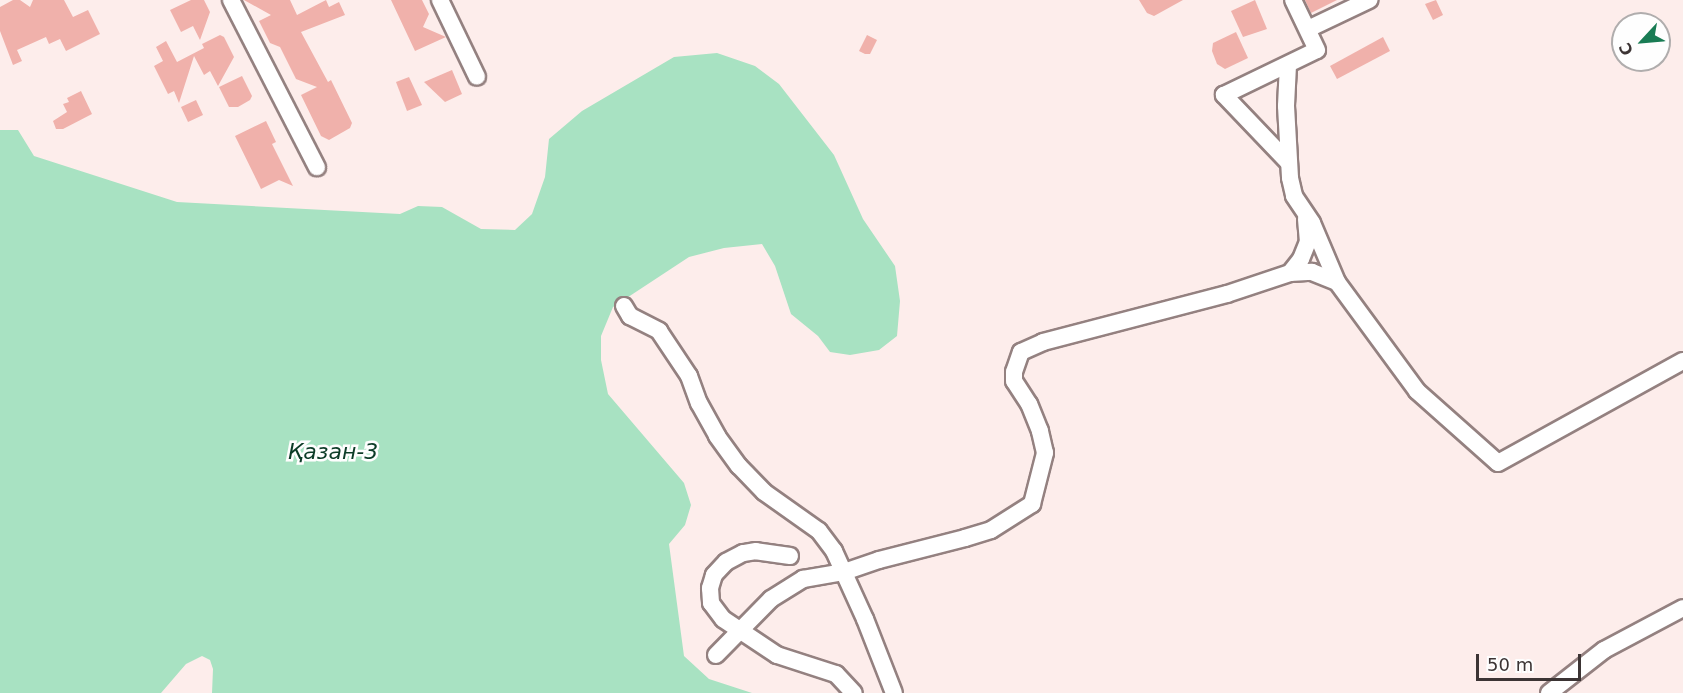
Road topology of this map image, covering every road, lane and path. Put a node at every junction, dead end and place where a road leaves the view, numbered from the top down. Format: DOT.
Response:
graph roads {
  1 [pos="231,0"];
  2 [pos="440,0"];
  3 [pos="1293,0"];
  4 [pos="1369,0"];
  5 [pos="1308,28"];
  6 [pos="1288,64"];
  7 [pos="477,77"];
  8 [pos="1288,162"];
  9 [pos="317,168"];
  10 [pos="1305,214"];
  11 [pos="1290,273"];
  12 [pos="1337,282"];
  13 [pos="624,306"];
  14 [pos="1683,361"];
  15 [pos="790,556"];
  16 [pos="844,572"];
  17 [pos="1683,608"];
  18 [pos="741,632"];
  19 [pos="716,655"];
  20 [pos="854,693"];
  21 [pos="894,693"];
  22 [pos="1549,693"];
  1 -- 9 [label="street"];
  2 -- 7 [label="street"];
  3 -- 5 [label="street"];
  4 -- 5 [label="street"];
  5 -- 6 [label="street"];
  6 -- 8 [label="street"];
  6 -- 8 [label="street"];
  8 -- 10 [label="street"];
  10 -- 11 [label="street"];
  10 -- 12 [label="street"];
  11 -- 12 [label="street"];
  11 -- 16 [label="street"];
  12 -- 14 [label="street"];
  13 -- 16 [label="street"];
  15 -- 18 [label="street"];
  16 -- 18 [label="street"];
  16 -- 21 [label="street"];
  17 -- 22 [label="street"];
  18 -- 19 [label="street"];
  18 -- 20 [label="street"];
}
